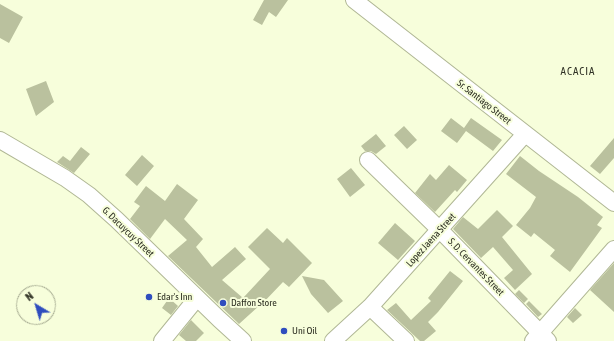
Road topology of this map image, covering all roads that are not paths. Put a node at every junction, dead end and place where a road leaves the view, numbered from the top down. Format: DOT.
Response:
graph roads {
  1 [pos="354,0"];
  2 [pos="525,134"];
  3 [pos="1,143"];
  4 [pos="368,160"];
  5 [pos="614,203"];
  6 [pos="440,230"];
  7 [pos="614,249"];
  8 [pos="197,298"];
  9 [pos="370,307"];
  10 [pos="541,338"];
  11 [pos="162,341"];
  12 [pos="243,341"];
  13 [pos="333,341"];
  14 [pos="406,341"];
  1 -- 2 [label="street, Sr. Santiago Street"];
  2 -- 5 [label="street, Sr. Santiago Street"];
  2 -- 6 [label="street, Lopez Jaena Street"];
  3 -- 8 [label="street, G. Dacuycuy Street"];
  4 -- 6 [label="street, S. D. Cervantes Street"];
  6 -- 9 [label="street, Lopez Jaena Street"];
  6 -- 10 [label="street, S. D. Cervantes Street"];
  7 -- 10 [label="street"];
  8 -- 11 [label="street"];
  8 -- 12 [label="street, G. Dacuycuy Street"];
  9 -- 13 [label="street, Lopez Jaena Street"];
  9 -- 14 [label="street"];
}
